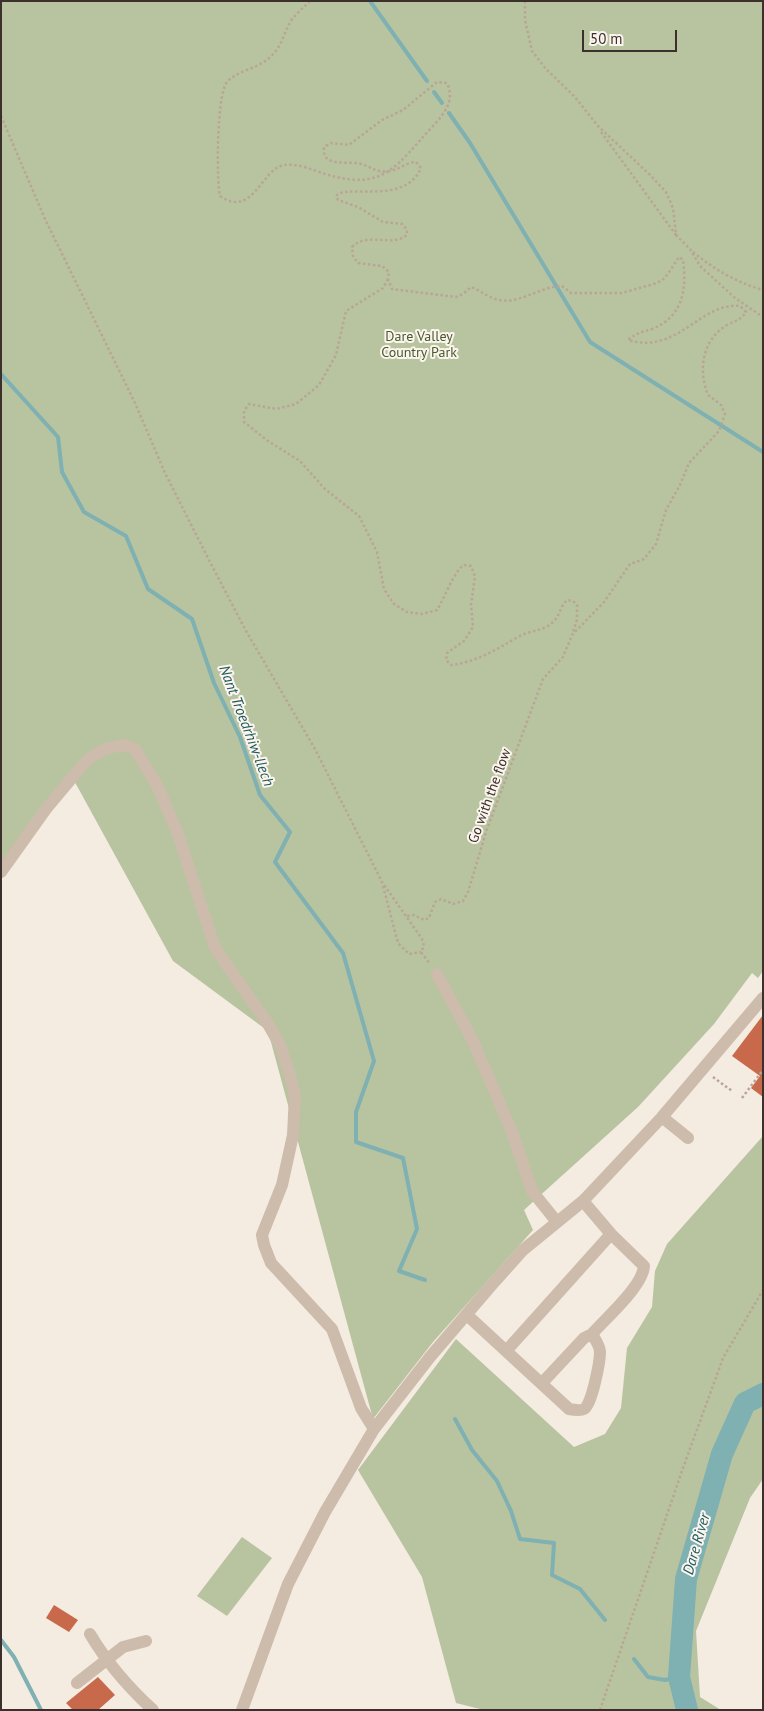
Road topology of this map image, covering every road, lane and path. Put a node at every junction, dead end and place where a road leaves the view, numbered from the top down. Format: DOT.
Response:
graph roads {
  1 [pos="310,1"];
  2 [pos="525,1"];
  3 [pos="1,116"];
  4 [pos="598,126"];
  5 [pos="390,170"];
  6 [pos="676,235"];
  7 [pos="690,250"];
  8 [pos="388,279"];
  9 [pos="763,290"];
  10 [pos="763,317"];
  11 [pos="572,635"];
  12 [pos="1,872"];
  13 [pos="382,882"];
  14 [pos="407,918"];
  15 [pos="422,952"];
  16 [pos="437,974"];
  17 [pos="763,998"];
  18 [pos="703,1069"];
  19 [pos="763,1070"];
  20 [pos="732,1091"];
  21 [pos="742,1098"];
  22 [pos="662,1117"];
  23 [pos="688,1138"];
  24 [pos="583,1201"];
  25 [pos="556,1222"];
  26 [pos="612,1234"];
  27 [pos="763,1290"];
  28 [pos="467,1315"];
  29 [pos="592,1334"];
  30 [pos="507,1350"];
  31 [pos="542,1383"];
  32 [pos="374,1429"];
  33 [pos="90,1634"];
  34 [pos="146,1641"];
  35 [pos="108,1660"];
  36 [pos="77,1683"];
  37 [pos="153,1710"];
  38 [pos="242,1710"];
  39 [pos="600,1710"];
  1 -- 5 [label="path, Go with the flow"];
  2 -- 4 [label="path"];
  3 -- 13 [label="path"];
  4 -- 6 [label="path"];
  4 -- 6 [label="path"];
  5 -- 5 [label="path, Go with the flow"];
  5 -- 8 [label="path, Go with the flow"];
  6 -- 7 [label="path"];
  7 -- 9 [label="path"];
  7 -- 10 [label="path"];
  8 -- 11 [label="path, Go with the flow"];
  8 -- 11 [label="path, Go with the flow"];
  11 -- 14 [label="path, Go with the flow"];
  12 -- 32 [label="lane"];
  13 -- 14 [label="path"];
  13 -- 15 [label="path"];
  14 -- 15 [label="path"];
  15 -- 16 [label="path"];
  16 -- 25 [label="lane"];
  17 -- 18 [label="lane"];
  18 -- 20 [label="path"];
  18 -- 22 [label="lane"];
  19 -- 21 [label="path"];
  22 -- 23 [label="lane"];
  22 -- 24 [label="lane"];
  24 -- 25 [label="lane"];
  24 -- 26 [label="lane"];
  25 -- 28 [label="lane"];
  26 -- 29 [label="lane"];
  26 -- 30 [label="lane"];
  27 -- 39 [label="path"];
  28 -- 30 [label="lane"];
  28 -- 32 [label="lane"];
  29 -- 31 [label="lane"];
  29 -- 31 [label="lane"];
  30 -- 31 [label="lane"];
  32 -- 38 [label="lane"];
  33 -- 35 [label="lane"];
  34 -- 35 [label="lane"];
  35 -- 36 [label="lane"];
  35 -- 37 [label="lane"];
}
